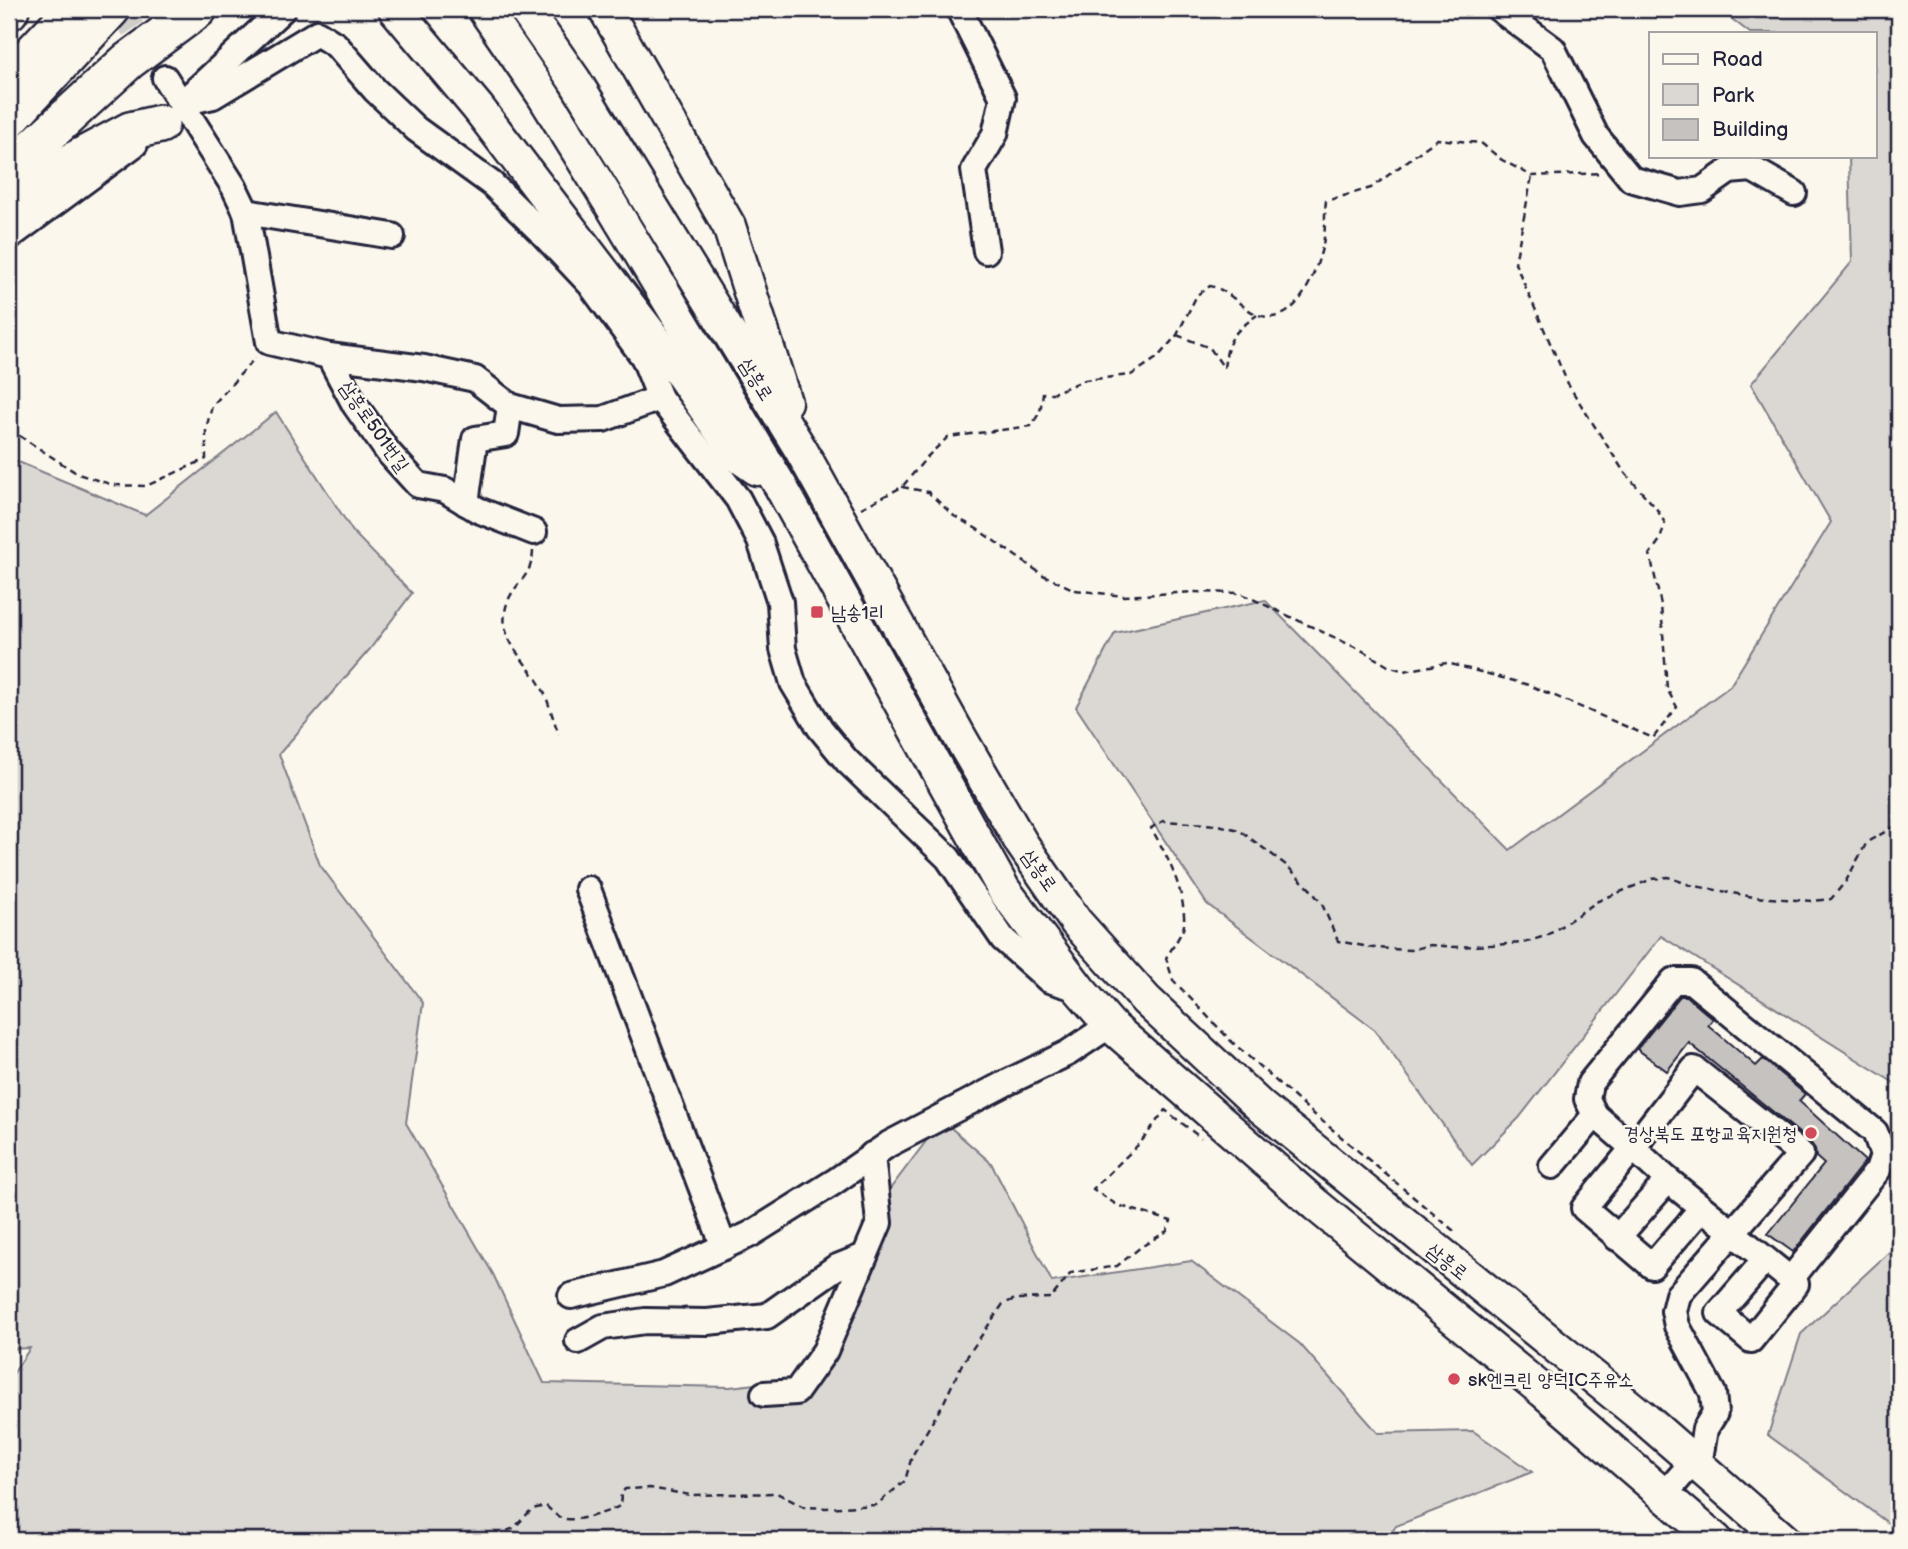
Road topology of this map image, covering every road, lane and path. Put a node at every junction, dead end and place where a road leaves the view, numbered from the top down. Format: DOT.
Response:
graph roads {
  1 [pos="74,9"];
  2 [pos="111,9"];
  3 [pos="198,9"];
  4 [pos="283,9"];
  5 [pos="395,9"];
  6 [pos="484,9"];
  7 [pos="525,9"];
  8 [pos="606,9"];
  9 [pos="959,9"];
  10 [pos="1499,9"];
  11 [pos="9,78"];
  12 [pos="165,78"];
  13 [pos="171,113"];
  14 [pos="9,119"];
  15 [pos="9,170"];
  16 [pos="1625,171"];
  17 [pos="1532,176"];
  18 [pos="1794,193"];
  19 [pos="9,200"];
  20 [pos="246,212"];
  21 [pos="392,236"];
  22 [pos="9,237"];
  23 [pos="986,251"];
  24 [pos="1257,314"];
  25 [pos="1177,335"];
  26 [pos="269,342"];
  27 [pos="329,356"];
  28 [pos="644,358"];
  29 [pos="682,375"];
  30 [pos="660,398"];
  31 [pos="510,406"];
  32 [pos="9,429"];
  33 [pos="801,450"];
  34 [pos="781,487"];
  35 [pos="902,487"];
  36 [pos="466,503"];
  37 [pos="839,520"];
  38 [pos="534,532"];
  39 [pos="559,734"];
  40 [pos="588,889"];
  41 [pos="1079,989"];
  42 [pos="1110,1025"];
  43 [pos="1595,1115"];
  44 [pos="1633,1147"];
  45 [pos="872,1155"];
  46 [pos="1552,1166"];
  47 [pos="1668,1180"];
  48 [pos="1702,1209"];
  49 [pos="1731,1231"];
  50 [pos="1617,1238"];
  51 [pos="724,1247"];
  52 [pos="865,1256"];
  53 [pos="1765,1260"];
  54 [pos="1791,1279"];
  55 [pos="571,1296"];
  56 [pos="578,1342"];
  57 [pos="764,1394"];
  58 [pos="1693,1462"];
  59 [pos="1663,1496"];
  60 [pos="1716,1540"];
  61 [pos="1784,1540"];
  1 -- 11 [label="highway"];
  2 -- 14 [label="highway"];
  3 -- 15 [label="highway"];
  4 -- 13 [label="street"];
  5 -- 29 [label="main road"];
  6 -- 34 [label="main road, 삼흥로"];
  7 -- 33 [label="main road, 삼흥로"];
  8 -- 33 [label="main road"];
  9 -- 23 [label="street"];
  10 -- 16 [label="street"];
  12 -- 13 [label="street"];
  13 -- 19 [label="highway"];
  13 -- 20 [label="street"];
  13 -- 22 [label="street"];
  13 -- 28 [label="street"];
  16 -- 17 [label="path"];
  16 -- 18 [label="street"];
  17 -- 24 [label="path"];
  17 -- 35 [label="path"];
  20 -- 21 [label="street"];
  20 -- 26 [label="street"];
  24 -- 25 [label="path"];
  24 -- 25 [label="path"];
  25 -- 35 [label="path"];
  26 -- 27 [label="street, 삼흥로501번길"];
  26 -- 32 [label="path"];
  27 -- 31 [label="street, 삼흥로501번길"];
  27 -- 36 [label="street, 삼흥로501번길"];
  28 -- 29 [label="street"];
  28 -- 30 [label="street"];
  29 -- 34 [label="main road"];
  30 -- 31 [label="street, 삼흥로501번길"];
  30 -- 41 [label="street"];
  31 -- 36 [label="street"];
  33 -- 37 [label="main road, 삼흥로"];
  34 -- 41 [label="main road, 삼흥로"];
  35 -- 37 [label="path"];
  36 -- 38 [label="street, 삼흥로501번길"];
  37 -- 58 [label="main road, 삼흥로"];
  38 -- 39 [label="path"];
  40 -- 51 [label="street"];
  41 -- 42 [label="main road, 삼흥로"];
  42 -- 45 [label="street"];
  42 -- 59 [label="main road, 삼흥로"];
  43 -- 44 [label="street"];
  43 -- 46 [label="street"];
  43 -- 54 [label="street"];
  44 -- 47 [label="street"];
  44 -- 49 [label="street"];
  44 -- 50 [label="street"];
  45 -- 51 [label="street"];
  45 -- 52 [label="street"];
  47 -- 48 [label="street"];
  47 -- 50 [label="street"];
  48 -- 49 [label="street"];
  48 -- 50 [label="street"];
  49 -- 53 [label="street"];
  49 -- 58 [label="street"];
  51 -- 55 [label="street"];
  52 -- 56 [label="street"];
  52 -- 57 [label="street"];
  53 -- 54 [label="street"];
  53 -- 54 [label="street"];
  58 -- 59 [label="street"];
  58 -- 61 [label="main road, 삼흥로"];
  59 -- 60 [label="main road, 삼흥로"];
}
